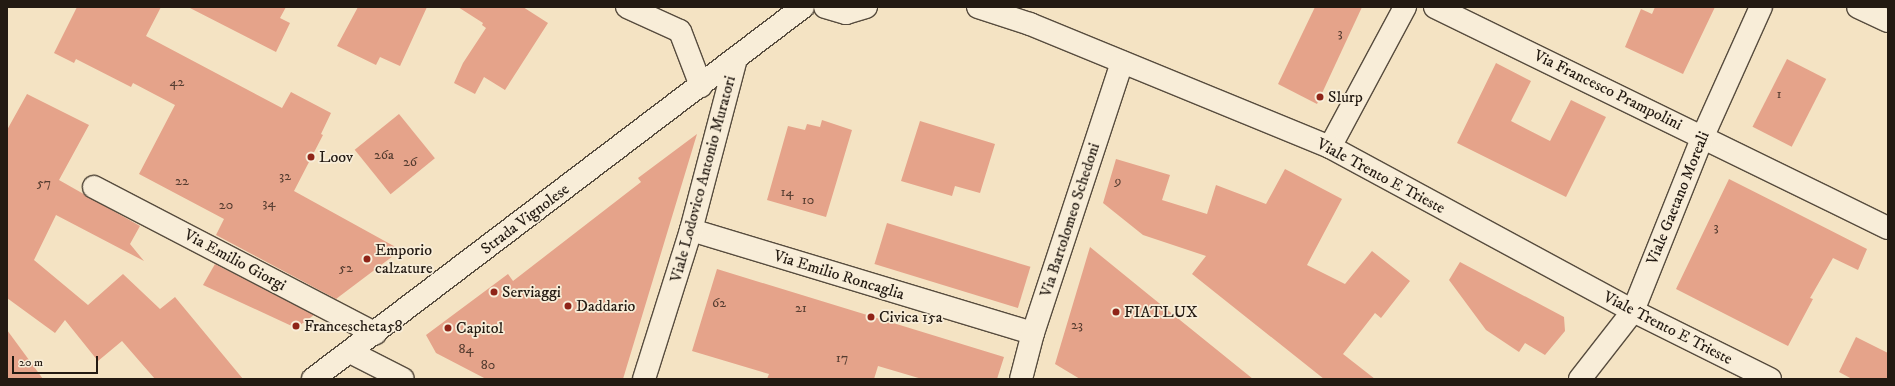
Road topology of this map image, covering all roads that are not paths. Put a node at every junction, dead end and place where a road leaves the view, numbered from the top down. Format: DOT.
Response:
graph roads {
  1 [pos="627,7"];
  2 [pos="803,7"];
  3 [pos="825,7"];
  4 [pos="866,7"];
  5 [pos="978,7"];
  6 [pos="1404,7"];
  7 [pos="1435,7"];
  8 [pos="1761,7"];
  9 [pos="1858,7"];
  10 [pos="1888,22"];
  11 [pos="736,59"];
  12 [pos="1122,62"];
  13 [pos="701,86"];
  14 [pos="1703,136"];
  15 [pos="1330,147"];
  16 [pos="94,187"];
  17 [pos="1888,228"];
  18 [pos="691,230"];
  19 [pos="1633,311"];
  20 [pos="375,333"];
  21 [pos="1033,333"];
  22 [pos="350,352"];
  23 [pos="313,379"];
  24 [pos="403,379"];
  25 [pos="644,379"];
  26 [pos="1021,379"];
  27 [pos="1580,379"];
  28 [pos="1770,379"];
  1 -- 13 [label="street"];
  2 -- 11 [label="street, Viale Lodovico Antonio Muratori"];
  3 -- 4 [label="street"];
  5 -- 12 [label="street, Viale Trento E Trieste"];
  6 -- 15 [label="street"];
  7 -- 14 [label="street, Via Francesco Prampolini"];
  8 -- 14 [label="street, Viale Gaetano Moreali"];
  9 -- 10 [label="street"];
  11 -- 13 [label="street, Strada Vignolese"];
  11 -- 18 [label="street, Viale Lodovico Antonio Muratori"];
  12 -- 15 [label="street, Viale Trento E Trieste"];
  12 -- 21 [label="street, Via Bartolomeo Schedoni"];
  13 -- 20 [label="street, Strada Vignolese"];
  14 -- 17 [label="street, Via Francesco Prampolini"];
  14 -- 19 [label="street, Viale Gaetano Moreali"];
  15 -- 19 [label="street, Viale Trento E Trieste"];
  16 -- 20 [label="street, Via Emilio Giorgi"];
  18 -- 21 [label="street, Via Emilio Roncaglia"];
  18 -- 25 [label="street, Viale Lodovico Antonio Muratori"];
  19 -- 27 [label="street, Viale Gaetano Moreali"];
  19 -- 28 [label="street, Viale Trento E Trieste"];
  20 -- 22 [label="street, Strada Vignolese"];
  21 -- 26 [label="street, Via Bartolomeo Schedoni"];
  22 -- 23 [label="street, Strada Vignolese"];
  22 -- 24 [label="street"];
}
